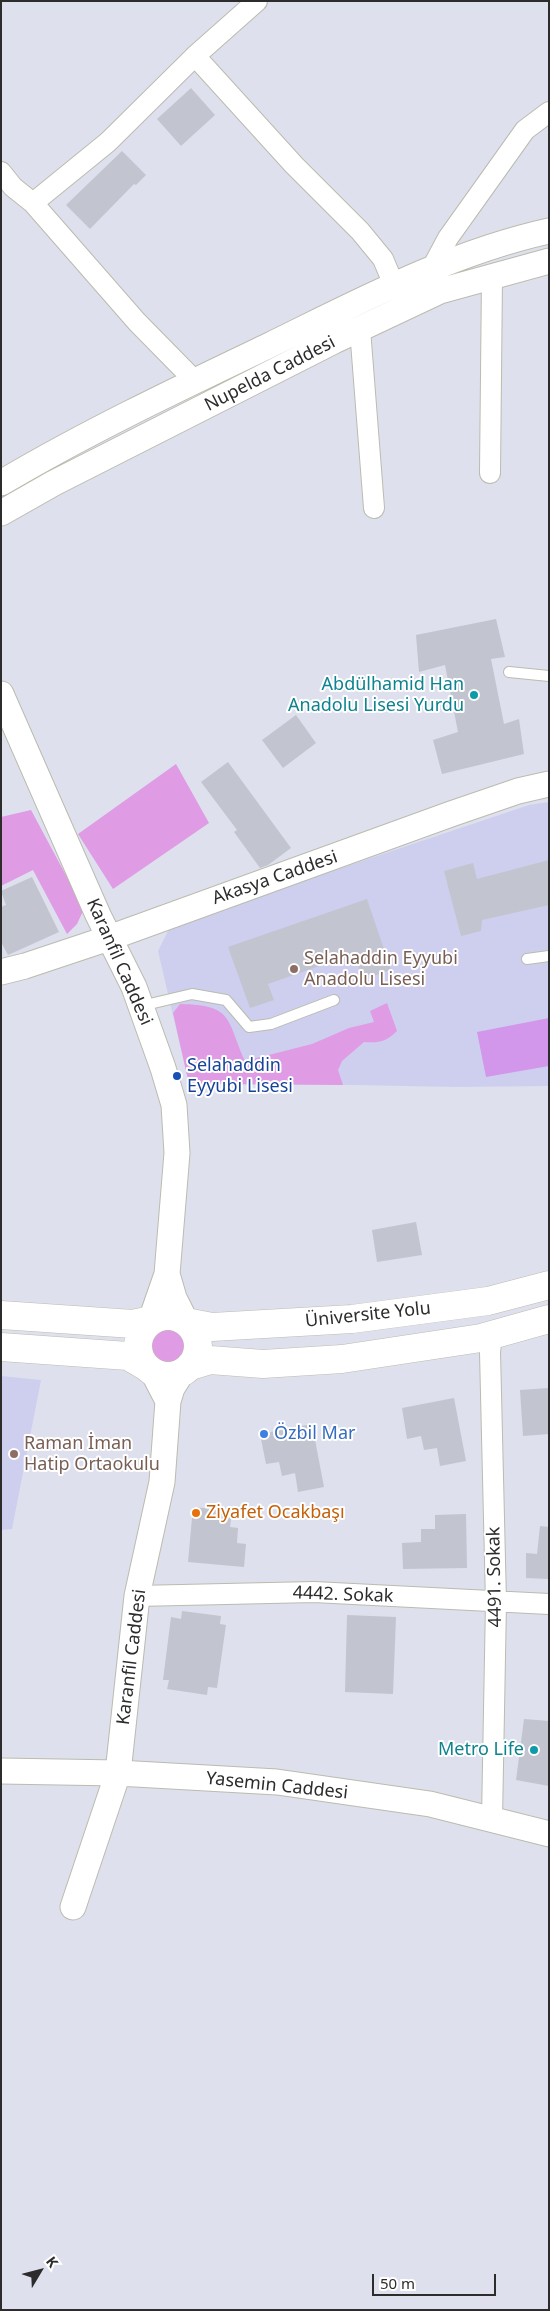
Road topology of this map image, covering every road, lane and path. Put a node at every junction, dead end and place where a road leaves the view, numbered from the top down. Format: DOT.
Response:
graph roads {
  1 [pos="257,1"];
  2 [pos="195,56"];
  3 [pos="549,112"];
  4 [pos="1,172"];
  5 [pos="33,203"];
  6 [pos="549,231"];
  7 [pos="549,261"];
  8 [pos="432,268"];
  9 [pos="492,276"];
  10 [pos="394,285"];
  11 [pos="360,330"];
  12 [pos="196,381"];
  13 [pos="490,472"];
  14 [pos="1,483"];
  15 [pos="374,508"];
  16 [pos="1,513"];
  17 [pos="509,672"];
  18 [pos="549,676"];
  19 [pos="1,694"];
  20 [pos="549,784"];
  21 [pos="109,938"];
  22 [pos="549,956"];
  23 [pos="527,958"];
  24 [pos="1,972"];
  25 [pos="334,1000"];
  26 [pos="141,1006"];
  27 [pos="167,1274"];
  28 [pos="549,1286"];
  29 [pos="1,1315"];
  30 [pos="549,1319"];
  31 [pos="151,1320"];
  32 [pos="186,1322"];
  33 [pos="492,1335"];
  34 [pos="1,1347"];
  35 [pos="149,1369"];
  36 [pos="186,1369"];
  37 [pos="168,1401"];
  38 [pos="137,1596"];
  39 [pos="496,1602"];
  40 [pos="549,1604"];
  41 [pos="1,1770"];
  42 [pos="118,1773"];
  43 [pos="492,1819"];
  44 [pos="549,1834"];
  45 [pos="73,1907"];
  1 -- 2 [label="street"];
  2 -- 5 [label="street"];
  2 -- 10 [label="street"];
  3 -- 8 [label="street"];
  4 -- 5 [label="street"];
  5 -- 12 [label="street"];
  6 -- 8 [label="street, Nupelda Caddesi"];
  7 -- 9 [label="street, Nupelda Caddesi"];
  8 -- 10 [label="street, Nupelda Caddesi"];
  9 -- 11 [label="street, Nupelda Caddesi"];
  9 -- 13 [label="street"];
  10 -- 12 [label="street, Nupelda Caddesi"];
  11 -- 15 [label="street"];
  11 -- 16 [label="street, Nupelda Caddesi"];
  12 -- 14 [label="street, Nupelda Caddesi"];
  17 -- 18 [label="lane"];
  19 -- 21 [label="street, Karanfil Caddesi"];
  20 -- 21 [label="street, Akasya Caddesi"];
  21 -- 24 [label="street, Akasya Caddesi"];
  21 -- 26 [label="street, Karanfil Caddesi"];
  22 -- 23 [label="lane"];
  25 -- 26 [label="lane"];
  26 -- 27 [label="street, Karanfil Caddesi"];
  27 -- 31 [label="street"];
  27 -- 32 [label="street"];
  28 -- 32 [label="main road, Üniversite Yolu"];
  29 -- 31 [label="main road"];
  30 -- 33 [label="main road"];
  31 -- 32 [label="main road"];
  31 -- 35 [label="main road"];
  32 -- 36 [label="main road"];
  33 -- 36 [label="main road"];
  33 -- 39 [label="street, 4491. Sokak"];
  34 -- 35 [label="main road"];
  35 -- 36 [label="main road"];
  35 -- 37 [label="street"];
  36 -- 37 [label="street"];
  37 -- 38 [label="street, Karanfil Caddesi"];
  38 -- 39 [label="street, 4442. Sokak"];
  38 -- 42 [label="street, Karanfil Caddesi"];
  39 -- 40 [label="street, 4442. Sokak"];
  39 -- 43 [label="street, 4491. Sokak"];
  41 -- 42 [label="street, Yasemin Caddesi"];
  42 -- 43 [label="street, Yasemin Caddesi"];
  42 -- 45 [label="street, Karanfil Caddesi"];
  43 -- 44 [label="street, Yasemin Caddesi"];
}
